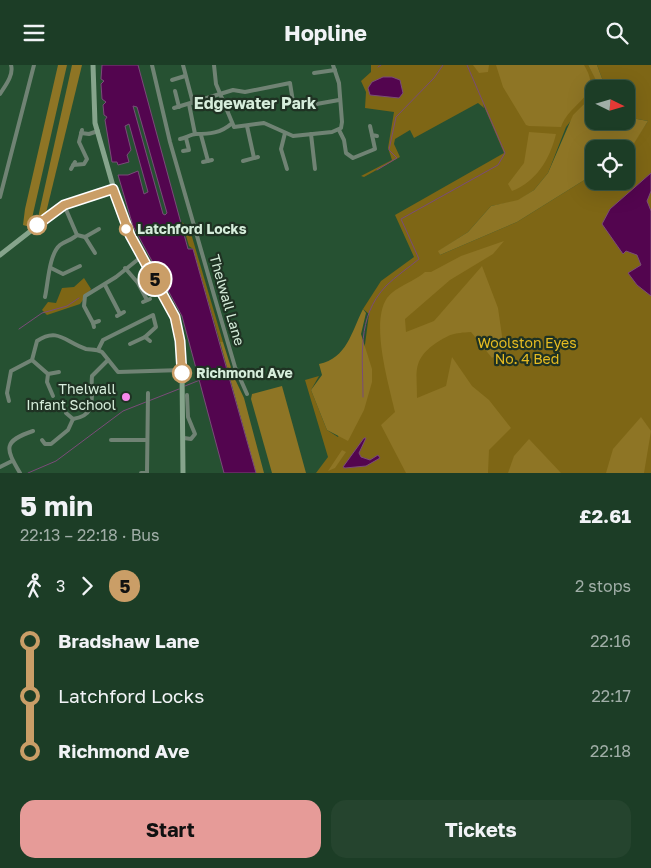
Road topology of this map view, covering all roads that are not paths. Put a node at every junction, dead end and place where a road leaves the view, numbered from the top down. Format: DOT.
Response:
graph roads {
  1 [pos="11,65"];
  2 [pos="34,65"];
  3 [pos="93,65"];
  4 [pos="152,65"];
  5 [pos="182,65"];
  6 [pos="214,65"];
  7 [pos="333,65"];
  8 [pos="334,70"];
  9 [pos="314,73"];
  10 [pos="186,76"];
  11 [pos="172,81"];
  12 [pos="175,91"];
  13 [pos="221,93"];
  14 [pos="0,95"];
  15 [pos="339,100"];
  16 [pos="191,104"];
  17 [pos="231,124"];
  18 [pos="247,126"];
  19 [pos="370,126"];
  20 [pos="339,130"];
  21 [pos="98,131"];
  22 [pos="284,133"];
  23 [pos="195,134"];
  24 [pos="311,134"];
  25 [pos="201,135"];
  26 [pos="372,135"];
  27 [pos="378,136"];
  28 [pos="186,138"];
  29 [pos="180,139"];
  30 [pos="183,151"];
  31 [pos="208,161"];
  32 [pos="243,161"];
  33 [pos="73,165"];
  34 [pos="287,169"];
  35 [pos="315,169"];
  36 [pos="113,189"];
  37 [pos="0,197"];
  38 [pos="64,205"];
  39 [pos="99,229"];
  40 [pos="77,235"];
  41 [pos="85,237"];
  42 [pos="95,253"];
  43 [pos="0,255"];
  44 [pos="141,257"];
  45 [pos="80,266"];
  46 [pos="51,268"];
  47 [pos="126,268"];
  48 [pos="105,285"];
  49 [pos="45,297"];
  50 [pos="146,301"];
  51 [pos="121,314"];
  52 [pos="99,321"];
  53 [pos="145,337"];
  54 [pos="150,341"];
  55 [pos="130,344"];
  56 [pos="98,350"];
  57 [pos="32,360"];
  58 [pos="108,360"];
  59 [pos="182,370"];
  60 [pos="59,372"];
  61 [pos="48,374"];
  62 [pos="148,393"];
  63 [pos="248,394"];
  64 [pos="53,396"];
  65 [pos="189,397"];
  66 [pos="9,401"];
  67 [pos="66,413"];
  68 [pos="73,419"];
  69 [pos="33,431"];
  70 [pos="184,438"];
  71 [pos="42,440"];
  72 [pos="146,440"];
  73 [pos="111,441"];
  74 [pos="12,461"];
  75 [pos="0,467"];
  76 [pos="20,473"];
  77 [pos="141,473"];
  78 [pos="147,473"];
  79 [pos="184,473"];
  1 -- 14 [label="street"];
  2 -- 37 [label="street"];
  3 -- 21 [label="main road"];
  4 -- 63 [label="street, Thelwall Lane"];
  5 -- 10 [label="street"];
  6 -- 13 [label="street"];
  7 -- 8 [label="street"];
  8 -- 9 [label="street"];
  8 -- 15 [label="street"];
  10 -- 11 [label="street"];
  10 -- 16 [label="street"];
  12 -- 16 [label="street"];
  13 -- 15 [label="street"];
  13 -- 16 [label="street"];
  13 -- 17 [label="street"];
  15 -- 20 [label="street"];
  16 -- 23 [label="street"];
  17 -- 18 [label="street"];
  17 -- 25 [label="street"];
  18 -- 22 [label="street"];
  18 -- 32 [label="street"];
  19 -- 26 [label="street"];
  20 -- 24 [label="street"];
  20 -- 26 [label="street"];
  21 -- 33 [label="street"];
  21 -- 36 [label="main road"];
  22 -- 24 [label="street"];
  22 -- 34 [label="street"];
  23 -- 25 [label="street"];
  23 -- 28 [label="street"];
  24 -- 35 [label="street"];
  25 -- 31 [label="street"];
  26 -- 27 [label="street"];
  28 -- 29 [label="street"];
  28 -- 30 [label="street"];
  36 -- 38 [label="main road"];
  36 -- 44 [label="main road"];
  38 -- 40 [label="street"];
  38 -- 43 [label="main road"];
  39 -- 41 [label="street"];
  40 -- 41 [label="street"];
  40 -- 46 [label="street"];
  41 -- 42 [label="street"];
  44 -- 47 [label="street"];
  44 -- 59 [label="main road"];
  45 -- 46 [label="street"];
  46 -- 49 [label="street"];
  47 -- 48 [label="street"];
  47 -- 50 [label="street"];
  48 -- 51 [label="street"];
  48 -- 52 [label="street"];
  53 -- 54 [label="street"];
  53 -- 55 [label="street"];
  53 -- 56 [label="street"];
  56 -- 57 [label="street"];
  56 -- 58 [label="street"];
  57 -- 61 [label="street"];
  57 -- 66 [label="street"];
  58 -- 59 [label="street"];
  58 -- 68 [label="street"];
  59 -- 70 [label="main road"];
  60 -- 61 [label="street"];
  61 -- 64 [label="street"];
  62 -- 72 [label="street"];
  65 -- 70 [label="street"];
  67 -- 68 [label="street"];
  68 -- 71 [label="street"];
  69 -- 74 [label="street"];
  70 -- 79 [label="main road"];
  72 -- 73 [label="street"];
  72 -- 78 [label="street"];
  74 -- 75 [label="street"];
  74 -- 76 [label="street"];
  77 -- 78 [label="street"];
}
